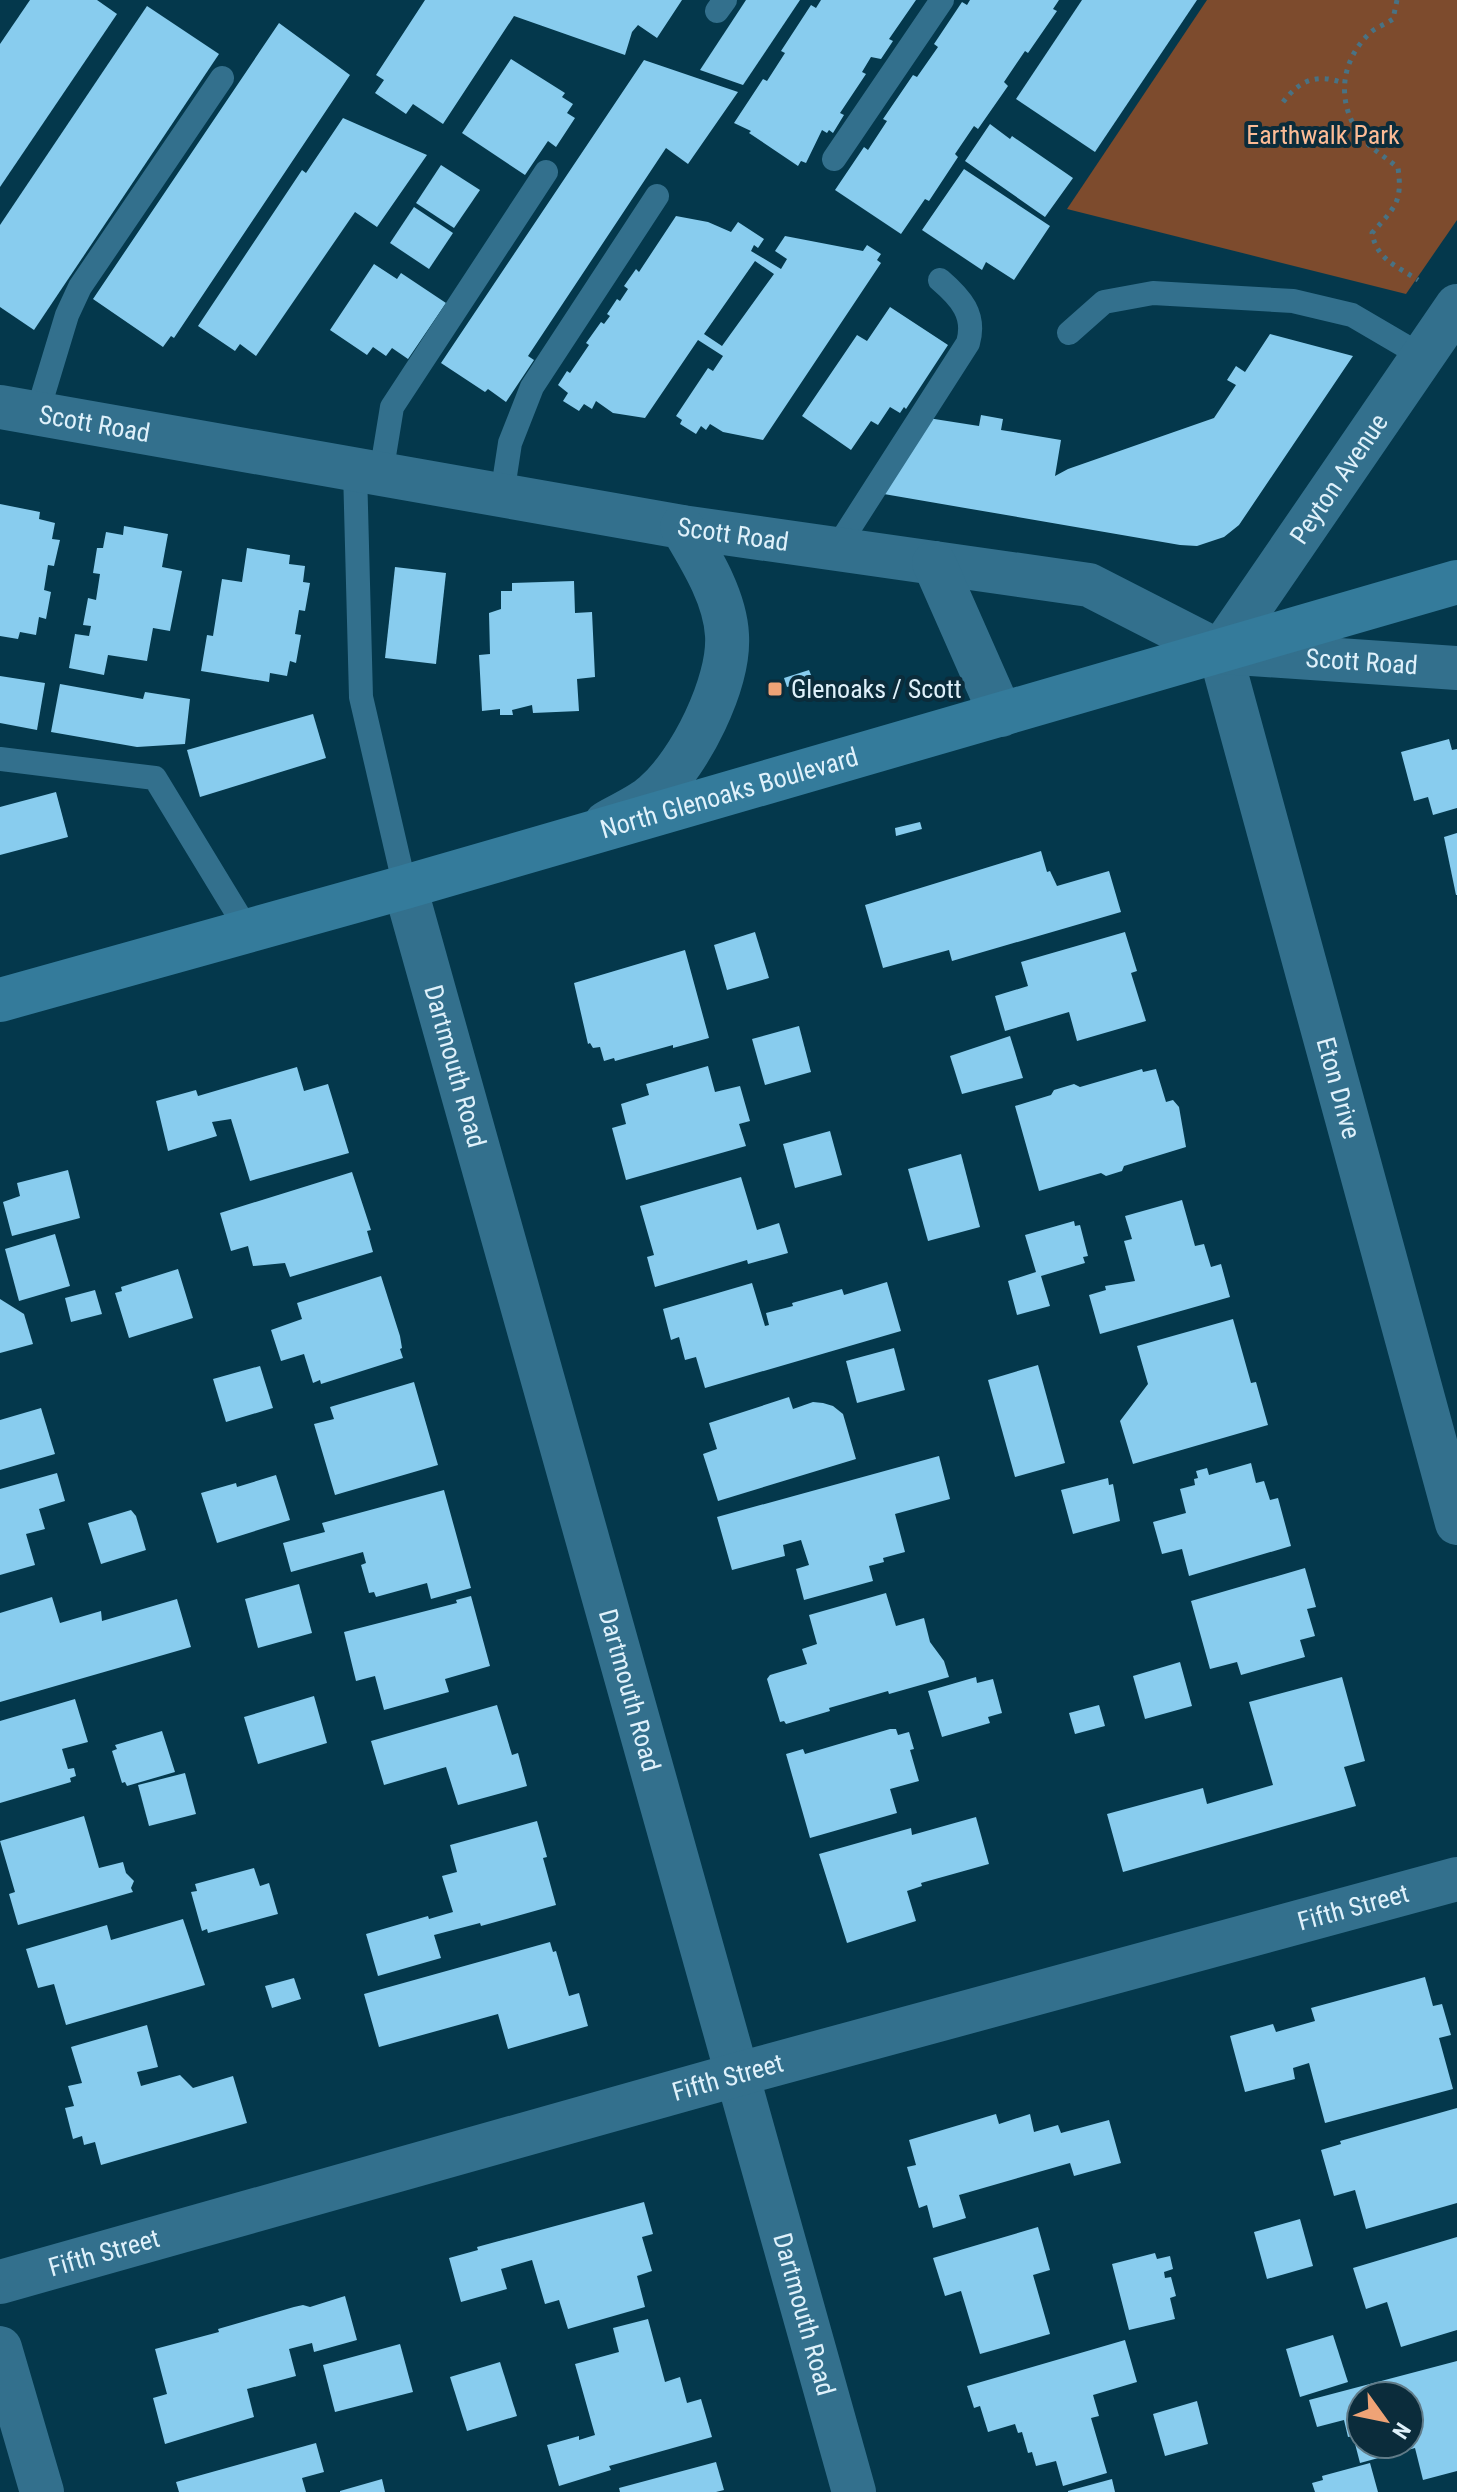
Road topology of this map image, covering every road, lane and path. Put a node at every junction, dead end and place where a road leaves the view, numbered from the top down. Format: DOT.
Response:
graph roads {
  1 [pos="942,0"];
  2 [pos="1397,0"];
  3 [pos="222,78"];
  4 [pos="1343,83"];
  5 [pos="1283,102"];
  6 [pos="834,159"];
  7 [pos="546,172"];
  8 [pos="657,196"];
  9 [pos="940,280"];
  10 [pos="1444,297"];
  11 [pos="1069,333"];
  12 [pos="1422,356"];
  13 [pos="19,411"];
  14 [pos="368,472"];
  15 [pos="502,495"];
  16 [pos="682,527"];
  17 [pos="836,549"];
  18 [pos="934,563"];
  19 [pos="1457,582"];
  20 [pos="1220,652"];
  21 [pos="1457,668"];
  22 [pos="1001,715"];
  23 [pos="0,759"];
  24 [pos="587,835"];
  25 [pos="405,887"];
  26 [pos="248,931"];
  27 [pos="0,1000"];
  28 [pos="1457,1523"];
  29 [pos="1457,1879"];
  30 [pos="739,2074"];
  31 [pos="0,2282"];
  32 [pos="0,2348"];
  33 [pos="42,2492"];
  34 [pos="854,2492"];
  1 -- 6 [label="lane"];
  2 -- 4 [label="path"];
  3 -- 13 [label="lane"];
  4 -- 5 [label="path"];
  4 -- 10 [label="path"];
  7 -- 14 [label="lane"];
  8 -- 15 [label="lane"];
  9 -- 17 [label="lane"];
  10 -- 12 [label="street, Peyton Avenue"];
  11 -- 12 [label="lane"];
  12 -- 20 [label="street, Peyton Avenue"];
  13 -- 14 [label="street, Scott Road"];
  14 -- 15 [label="street, Scott Road"];
  14 -- 25 [label="lane"];
  15 -- 16 [label="street, Scott Road"];
  16 -- 17 [label="street, Scott Road"];
  16 -- 24 [label="street"];
  17 -- 18 [label="street, Scott Road"];
  18 -- 20 [label="street, Scott Road"];
  18 -- 22 [label="street"];
  19 -- 20 [label="main road, North Glenoaks Boulevard"];
  20 -- 21 [label="street, Scott Road"];
  20 -- 22 [label="main road, North Glenoaks Boulevard"];
  20 -- 28 [label="street, Eton Drive"];
  22 -- 24 [label="main road, North Glenoaks Boulevard"];
  23 -- 26 [label="lane"];
  24 -- 25 [label="main road, North Glenoaks Boulevard"];
  25 -- 26 [label="main road, North Glenoaks Boulevard"];
  25 -- 30 [label="street, Dartmouth Road"];
  26 -- 27 [label="main road, North Glenoaks Boulevard"];
  29 -- 30 [label="street, Fifth Street"];
  30 -- 31 [label="street, Fifth Street"];
  30 -- 34 [label="street, Dartmouth Road"];
  32 -- 33 [label="street"];
}
